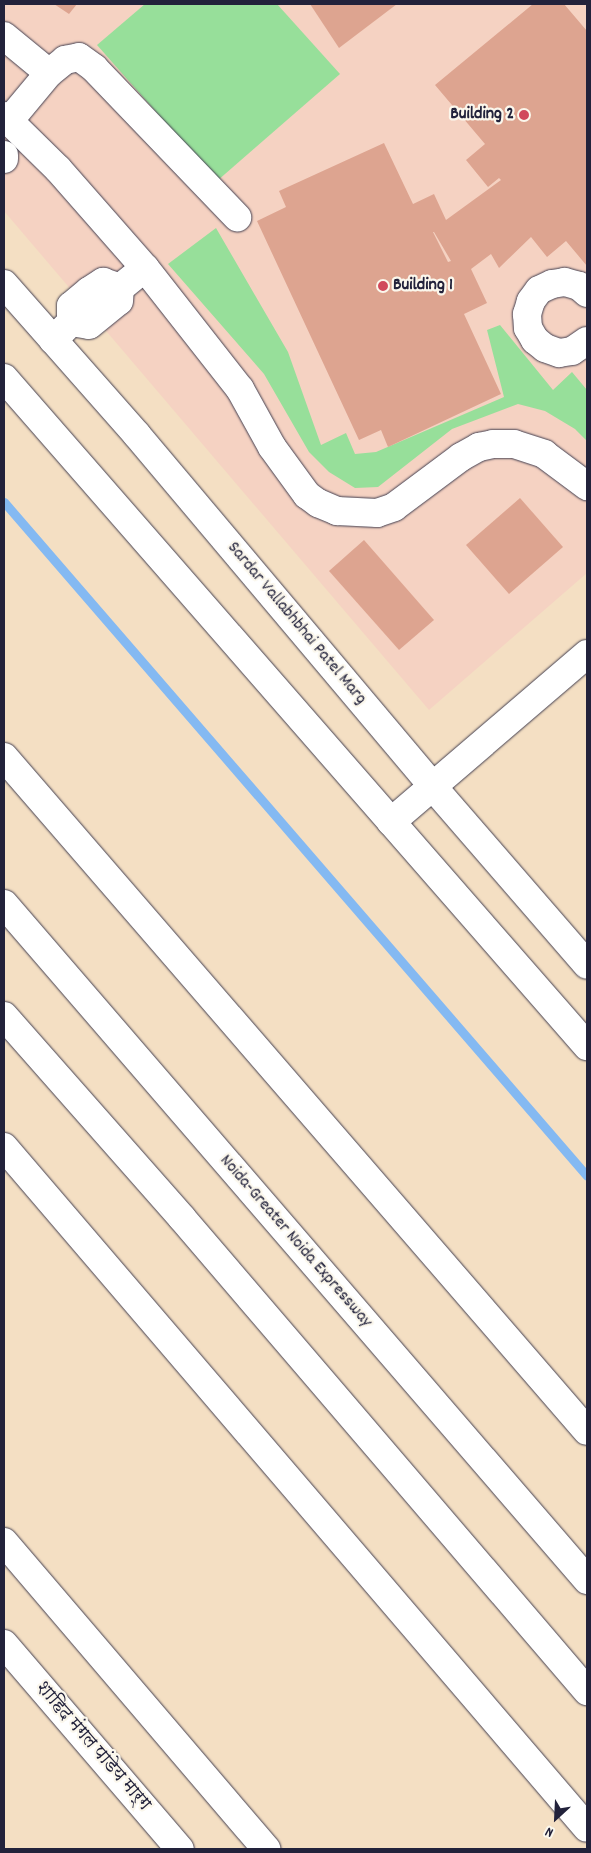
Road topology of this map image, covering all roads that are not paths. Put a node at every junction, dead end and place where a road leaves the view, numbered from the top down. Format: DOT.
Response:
graph roads {
  1 [pos="4,36"];
  2 [pos="49,73"];
  3 [pos="8,126"];
  4 [pos="4,155"];
  5 [pos="4,159"];
  6 [pos="237,217"];
  7 [pos="145,268"];
  8 [pos="4,284"];
  9 [pos="587,293"];
  10 [pos="62,331"];
  11 [pos="586,346"];
  12 [pos="4,378"];
  13 [pos="587,486"];
  14 [pos="587,654"];
  15 [pos="4,757"];
  16 [pos="433,787"];
  17 [pos="391,822"];
  18 [pos="4,904"];
  19 [pos="587,965"];
  20 [pos="4,1016"];
  21 [pos="587,1046"];
  22 [pos="4,1146"];
  23 [pos="587,1431"];
  24 [pos="4,1542"];
  25 [pos="587,1580"];
  26 [pos="4,1644"];
  27 [pos="587,1691"];
  28 [pos="587,1828"];
  29 [pos="180,1849"];
  30 [pos="266,1849"];
  1 -- 2 [label="main road"];
  2 -- 3 [label="main road"];
  2 -- 6 [label="main road"];
  3 -- 7 [label="main road"];
  4 -- 5 [label="main road"];
  7 -- 10 [label="main road"];
  7 -- 13 [label="main road"];
  8 -- 10 [label="main road, Sardar Vallabhbhai Patel Marg"];
  9 -- 11 [label="main road"];
  10 -- 16 [label="main road, Sardar Vallabhbhai Patel Marg"];
  12 -- 17 [label="main road"];
  14 -- 16 [label="main road"];
  15 -- 23 [label="main road"];
  16 -- 17 [label="main road"];
  16 -- 19 [label="main road, Sardar Vallabhbhai Patel Marg"];
  17 -- 21 [label="main road"];
  18 -- 25 [label="main road, Noida-Greater Noida Expressway"];
  20 -- 27 [label="main road"];
  22 -- 28 [label="main road"];
  24 -- 30 [label="main road"];
  26 -- 29 [label="main road, शाहिद मंगल पांडेय मार्ग"];
}
